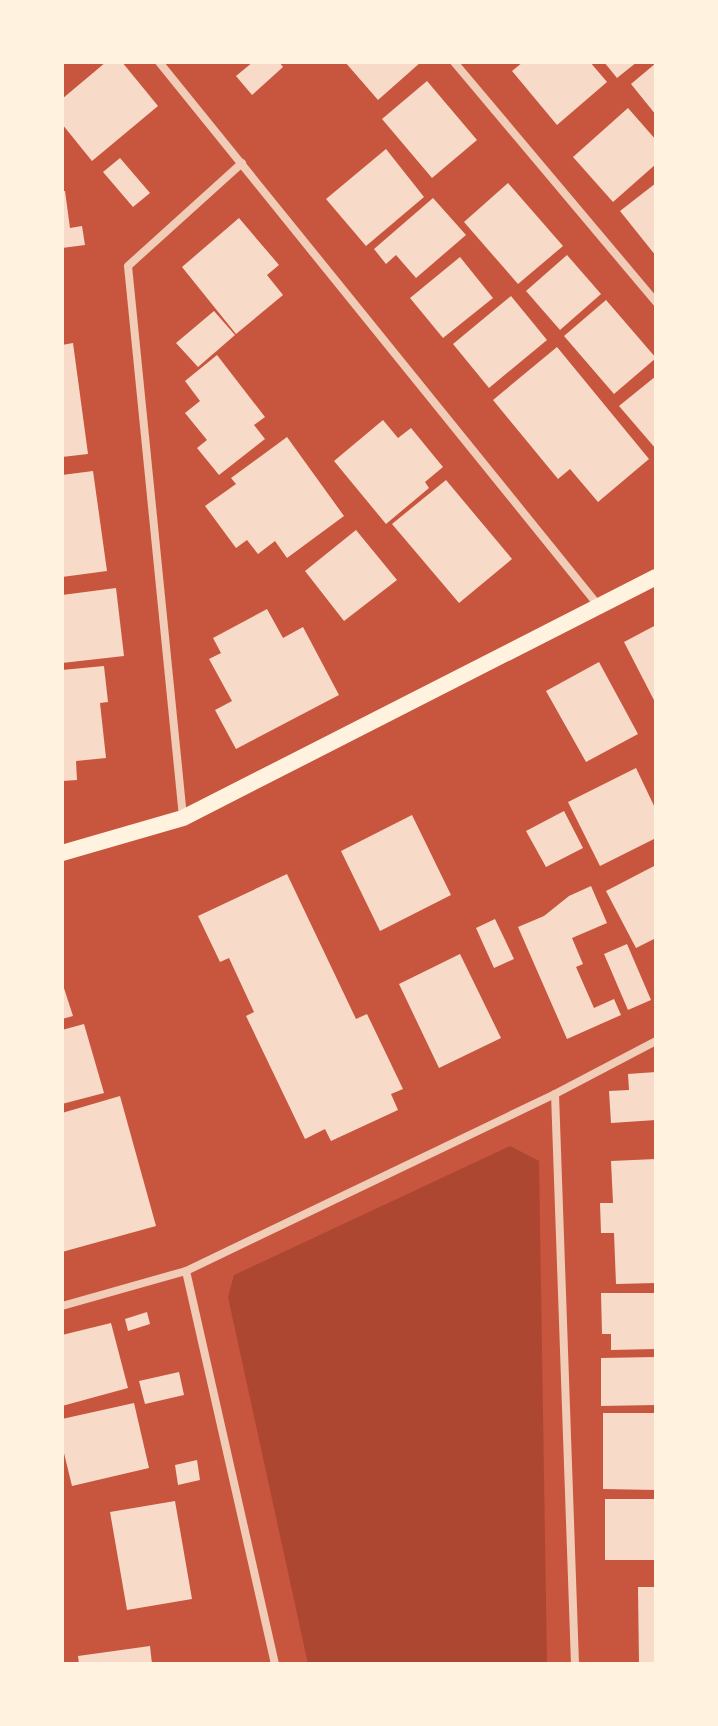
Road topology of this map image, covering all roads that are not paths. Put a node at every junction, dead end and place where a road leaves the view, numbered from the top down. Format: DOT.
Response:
graph roads {
  1 [pos="159,62"];
  2 [pos="454,62"];
  3 [pos="242,163"];
  4 [pos="656,302"];
  5 [pos="656,577"];
  6 [pos="599,606"];
  7 [pos="183,818"];
  8 [pos="62,853"];
  9 [pos="656,1041"];
  10 [pos="555,1094"];
  11 [pos="186,1271"];
  12 [pos="62,1306"];
  13 [pos="275,1664"];
  14 [pos="575,1664"];
  1 -- 3 [label="street"];
  2 -- 4 [label="street"];
  3 -- 6 [label="street"];
  3 -- 7 [label="street"];
  5 -- 6 [label="main road"];
  6 -- 7 [label="main road"];
  7 -- 8 [label="main road"];
  9 -- 10 [label="street"];
  10 -- 11 [label="street"];
  10 -- 14 [label="street"];
  11 -- 12 [label="street"];
  11 -- 13 [label="street"];
}
